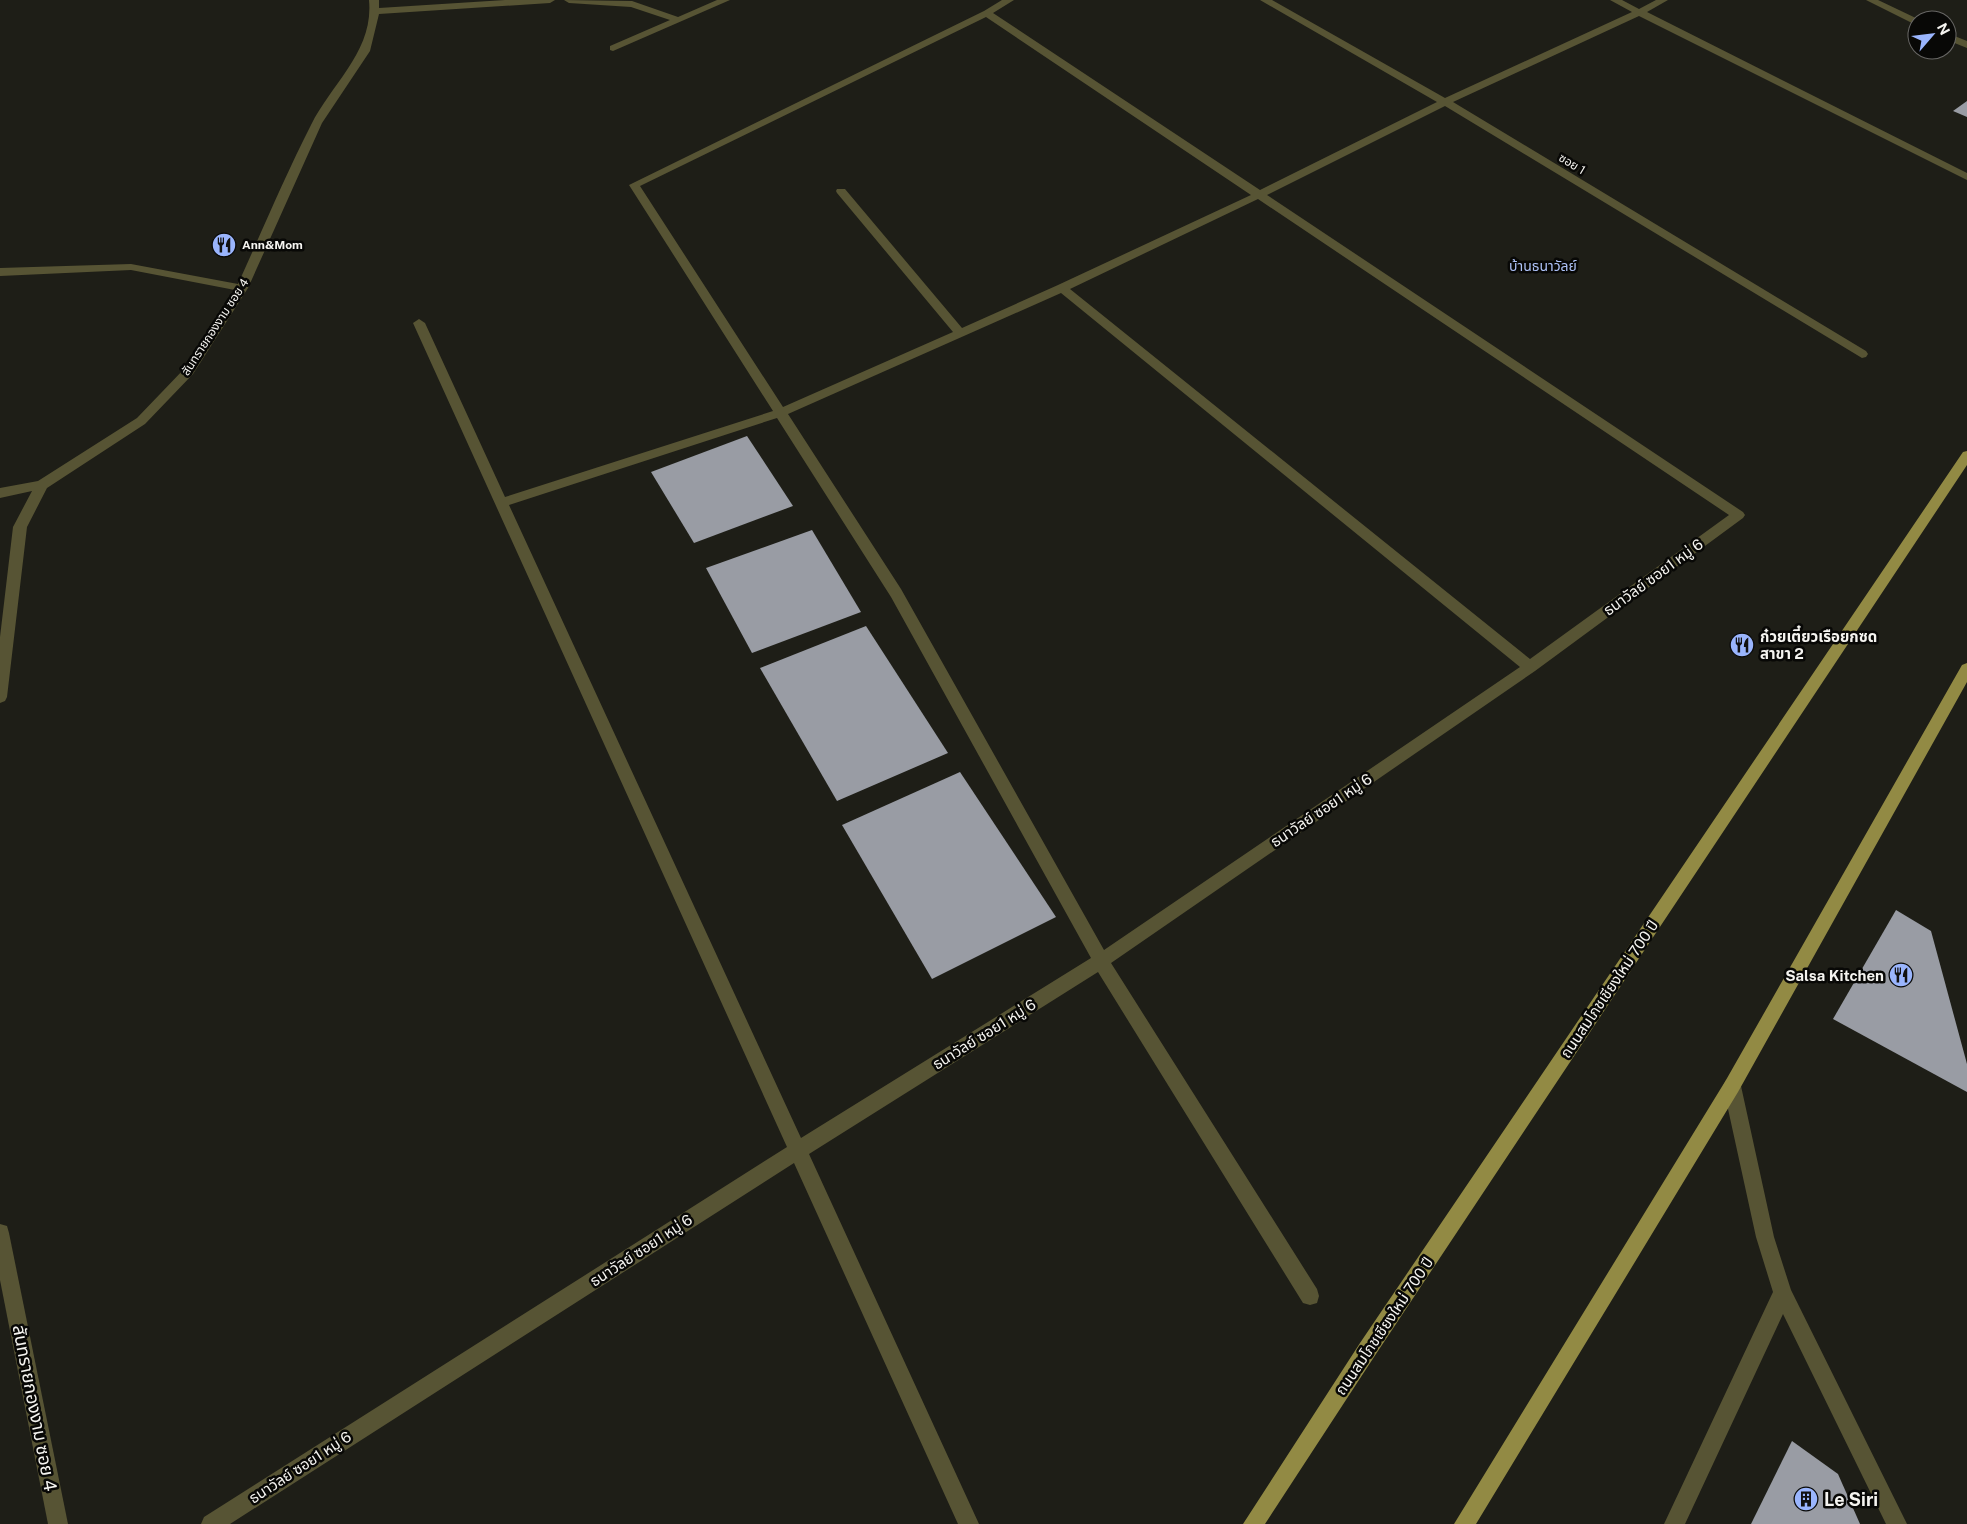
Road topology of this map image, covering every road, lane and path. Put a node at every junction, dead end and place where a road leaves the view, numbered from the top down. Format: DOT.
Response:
graph roads {
  1 [pos="550,0"];
  2 [pos="569,0"];
  3 [pos="726,0"];
  4 [pos="1009,0"];
  5 [pos="1265,0"];
  6 [pos="1615,0"];
  7 [pos="1663,0"];
  8 [pos="1871,0"];
  9 [pos="375,5"];
  10 [pos="1640,12"];
  11 [pos="987,13"];
  12 [pos="1907,17"];
  13 [pos="678,20"];
  14 [pos="613,48"];
  15 [pos="1445,102"];
  16 [pos="1967,177"];
  17 [pos="841,191"];
  18 [pos="1259,194"];
  19 [pos="0,272"];
  20 [pos="242,288"];
  21 [pos="1062,288"];
  22 [pos="419,323"];
  23 [pos="960,333"];
  24 [pos="1862,354"];
  25 [pos="780,414"];
  26 [pos="1967,455"];
  27 [pos="42,485"];
  28 [pos="0,493"];
  29 [pos="502,503"];
  30 [pos="1530,667"];
  31 [pos="1967,669"];
  32 [pos="0,697"];
  33 [pos="1101,961"];
  34 [pos="1732,1086"];
  35 [pos="798,1150"];
  36 [pos="0,1233"];
  37 [pos="1783,1293"];
  38 [pos="1310,1296"];
  39 [pos="58,1524"];
  40 [pos="211,1524"];
  41 [pos="969,1524"];
  42 [pos="1253,1524"];
  43 [pos="1464,1524"];
  44 [pos="1674,1524"];
  45 [pos="1897,1524"];
  1 -- 9 [label="street"];
  2 -- 13 [label="street"];
  3 -- 13 [label="street"];
  4 -- 11 [label="street"];
  5 -- 15 [label="street, ซอย 1"];
  6 -- 10 [label="street"];
  7 -- 10 [label="street"];
  8 -- 12 [label="street"];
  9 -- 20 [label="street, สันทรายกองงาม ซอย 4"];
  10 -- 15 [label="street"];
  10 -- 16 [label="street"];
  11 -- 18 [label="street"];
  11 -- 25 [label="street"];
  13 -- 14 [label="street"];
  15 -- 18 [label="street"];
  15 -- 24 [label="street, ซอย 1"];
  17 -- 23 [label="street"];
  18 -- 21 [label="street"];
  18 -- 30 [label="street, ธนาวัลย์ ซอย1 หมู่ 6"];
  19 -- 20 [label="street"];
  20 -- 27 [label="street, สันทรายกองงาม ซอย 4"];
  21 -- 23 [label="street"];
  21 -- 30 [label="street"];
  22 -- 29 [label="street"];
  23 -- 25 [label="street"];
  25 -- 29 [label="street"];
  25 -- 33 [label="street"];
  26 -- 42 [label="main road, ถนนสมโภชเชียงใหม่ 700 ปี"];
  27 -- 28 [label="street"];
  27 -- 32 [label="street, สันทรายกองงาม ซอย 4"];
  29 -- 35 [label="street"];
  30 -- 33 [label="street, ธนาวัลย์ ซอย1 หมู่ 6"];
  31 -- 34 [label="main road"];
  33 -- 35 [label="street, ธนาวัลย์ ซอย1 หมู่ 6"];
  33 -- 38 [label="street"];
  34 -- 37 [label="street"];
  34 -- 43 [label="main road"];
  35 -- 40 [label="street, ธนาวัลย์ ซอย1 หมู่ 6"];
  35 -- 41 [label="street"];
  36 -- 39 [label="street, สันทรายกองงาม ซอย 4"];
  37 -- 44 [label="street"];
  37 -- 45 [label="street"];
}
